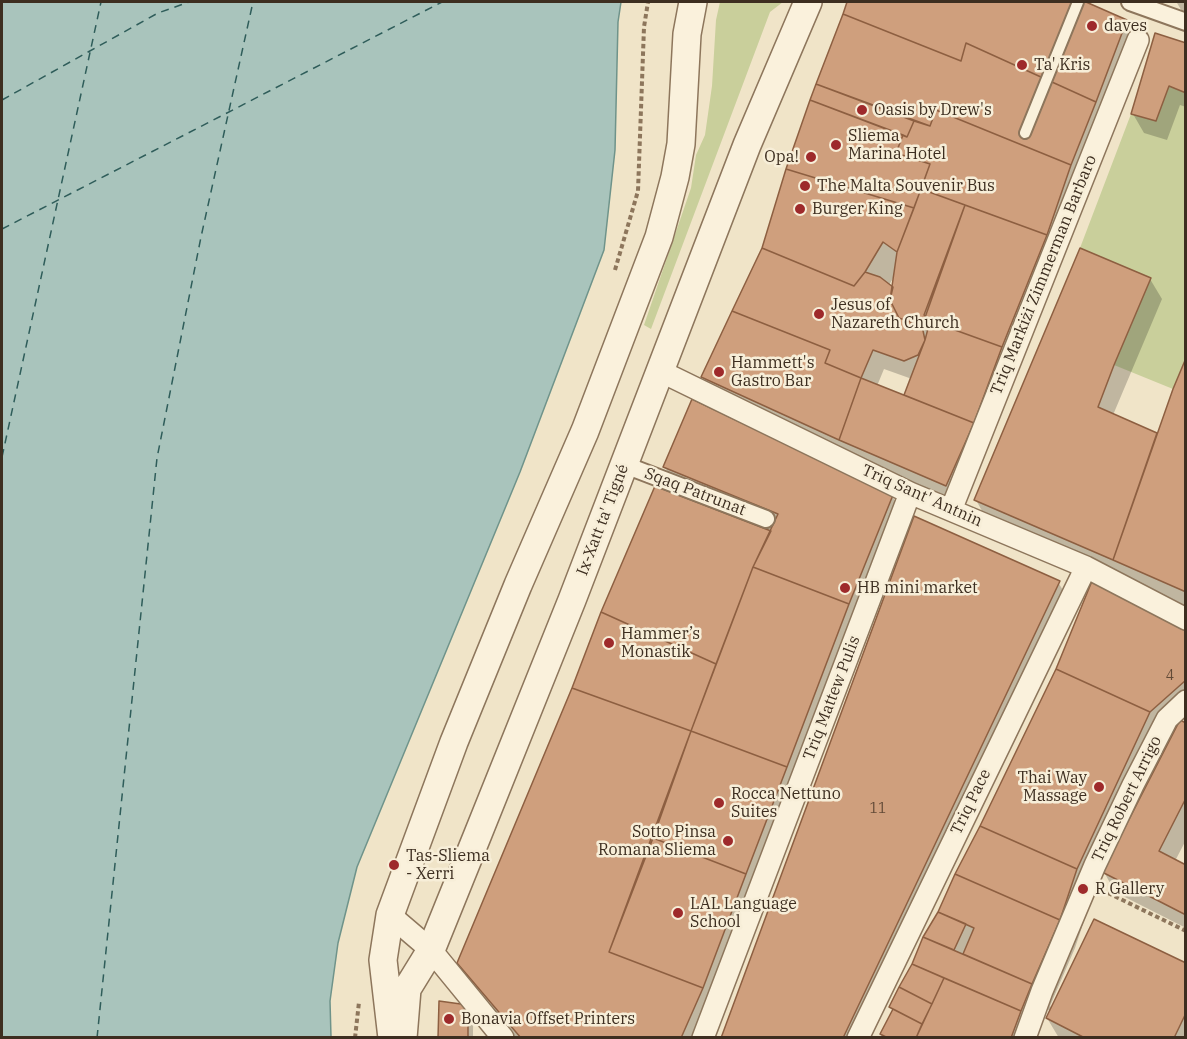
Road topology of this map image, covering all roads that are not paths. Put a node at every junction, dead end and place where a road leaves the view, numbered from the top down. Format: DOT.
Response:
graph roads {
  1 [pos="693,2"];
  2 [pos="808,2"];
  3 [pos="1078,2"];
  4 [pos="1130,2"];
  5 [pos="1185,21"];
  6 [pos="1138,40"];
  7 [pos="1025,133"];
  8 [pos="660,371"];
  9 [pos="625,465"];
  10 [pos="910,493"];
  11 [pos="951,510"];
  12 [pos="766,519"];
  13 [pos="1086,567"];
  14 [pos="1185,619"];
  15 [pos="1185,701"];
  16 [pos="390,915"];
  17 [pos="431,950"];
  18 [pos="392,1038"];
  19 [pos="403,1038"];
  20 [pos="503,1038"];
  21 [pos="703,1038"];
  22 [pos="858,1038"];
  23 [pos="1025,1038"];
  1 -- 16 [label="street"];
  2 -- 8 [label="street, Ix-Xatt ta' Tigné"];
  3 -- 7 [label="lane"];
  4 -- 5 [label="street"];
  6 -- 11 [label="street, Triq Markiżi Zimmerman Barbaro"];
  8 -- 9 [label="street, Ix-Xatt ta' Tigné"];
  8 -- 10 [label="street, Triq Sant' Antnin"];
  9 -- 12 [label="street, Sqaq Patrunat"];
  9 -- 17 [label="street, Ix-Xatt ta' Tigné"];
  10 -- 11 [label="street, Triq Sant' Antnin"];
  10 -- 21 [label="street, Triq Mattew Pulis"];
  11 -- 13 [label="street, Triq Sant' Antnin"];
  13 -- 14 [label="street, Triq Sant' Antnin"];
  13 -- 22 [label="street, Triq Pace"];
  15 -- 23 [label="street, Triq Robert Arrigo"];
  16 -- 17 [label="street"];
  16 -- 18 [label="street"];
  17 -- 19 [label="street, Ix-Xatt ta' Tigné"];
  17 -- 20 [label="street"];
}
